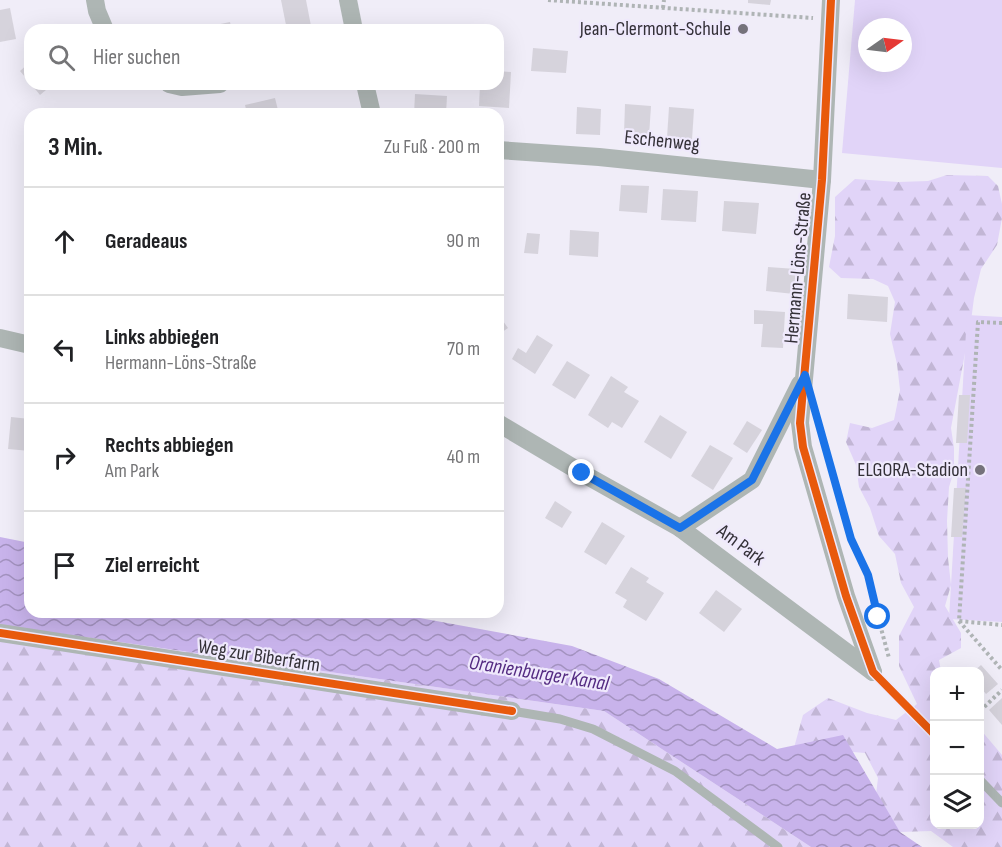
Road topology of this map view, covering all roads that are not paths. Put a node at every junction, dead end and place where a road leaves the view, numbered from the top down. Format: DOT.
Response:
graph roads {
  1 [pos="95,0"];
  2 [pos="348,0"];
  3 [pos="831,0"];
  4 [pos="102,24"];
  5 [pos="353,24"];
  6 [pos="366,90"];
  7 [pos="371,108"];
  8 [pos="504,150"];
  9 [pos="822,180"];
  10 [pos="0,338"];
  11 [pos="24,344"];
  12 [pos="805,375"];
  13 [pos="504,427"];
  14 [pos="680,528"];
  15 [pos="0,633"];
  16 [pos="873,672"];
  17 [pos="513,711"];
  18 [pos="930,730"];
  19 [pos="984,784"];
  20 [pos="1002,803"];
  21 [pos="778,847"];
  1 -- 4 [label="street"];
  2 -- 5 [label="street"];
  3 -- 9 [label="street, Hermann-Löns-Straße"];
  6 -- 7 [label="street"];
  8 -- 9 [label="street, Eschenweg"];
  9 -- 12 [label="street, Hermann-Löns-Straße"];
  10 -- 11 [label="street"];
  12 -- 14 [label="street, Hermann-Löns-Straße"];
  12 -- 16 [label="street, Hermann-Löns-Straße"];
  13 -- 14 [label="street, Am Park"];
  14 -- 16 [label="street, Am Park"];
  15 -- 17 [label="street, Weg zur Biberfarm"];
  16 -- 18 [label="lane, Am Park"];
  17 -- 21 [label="lane, Weg zur Biberfarm"];
  19 -- 20 [label="lane"];
}
